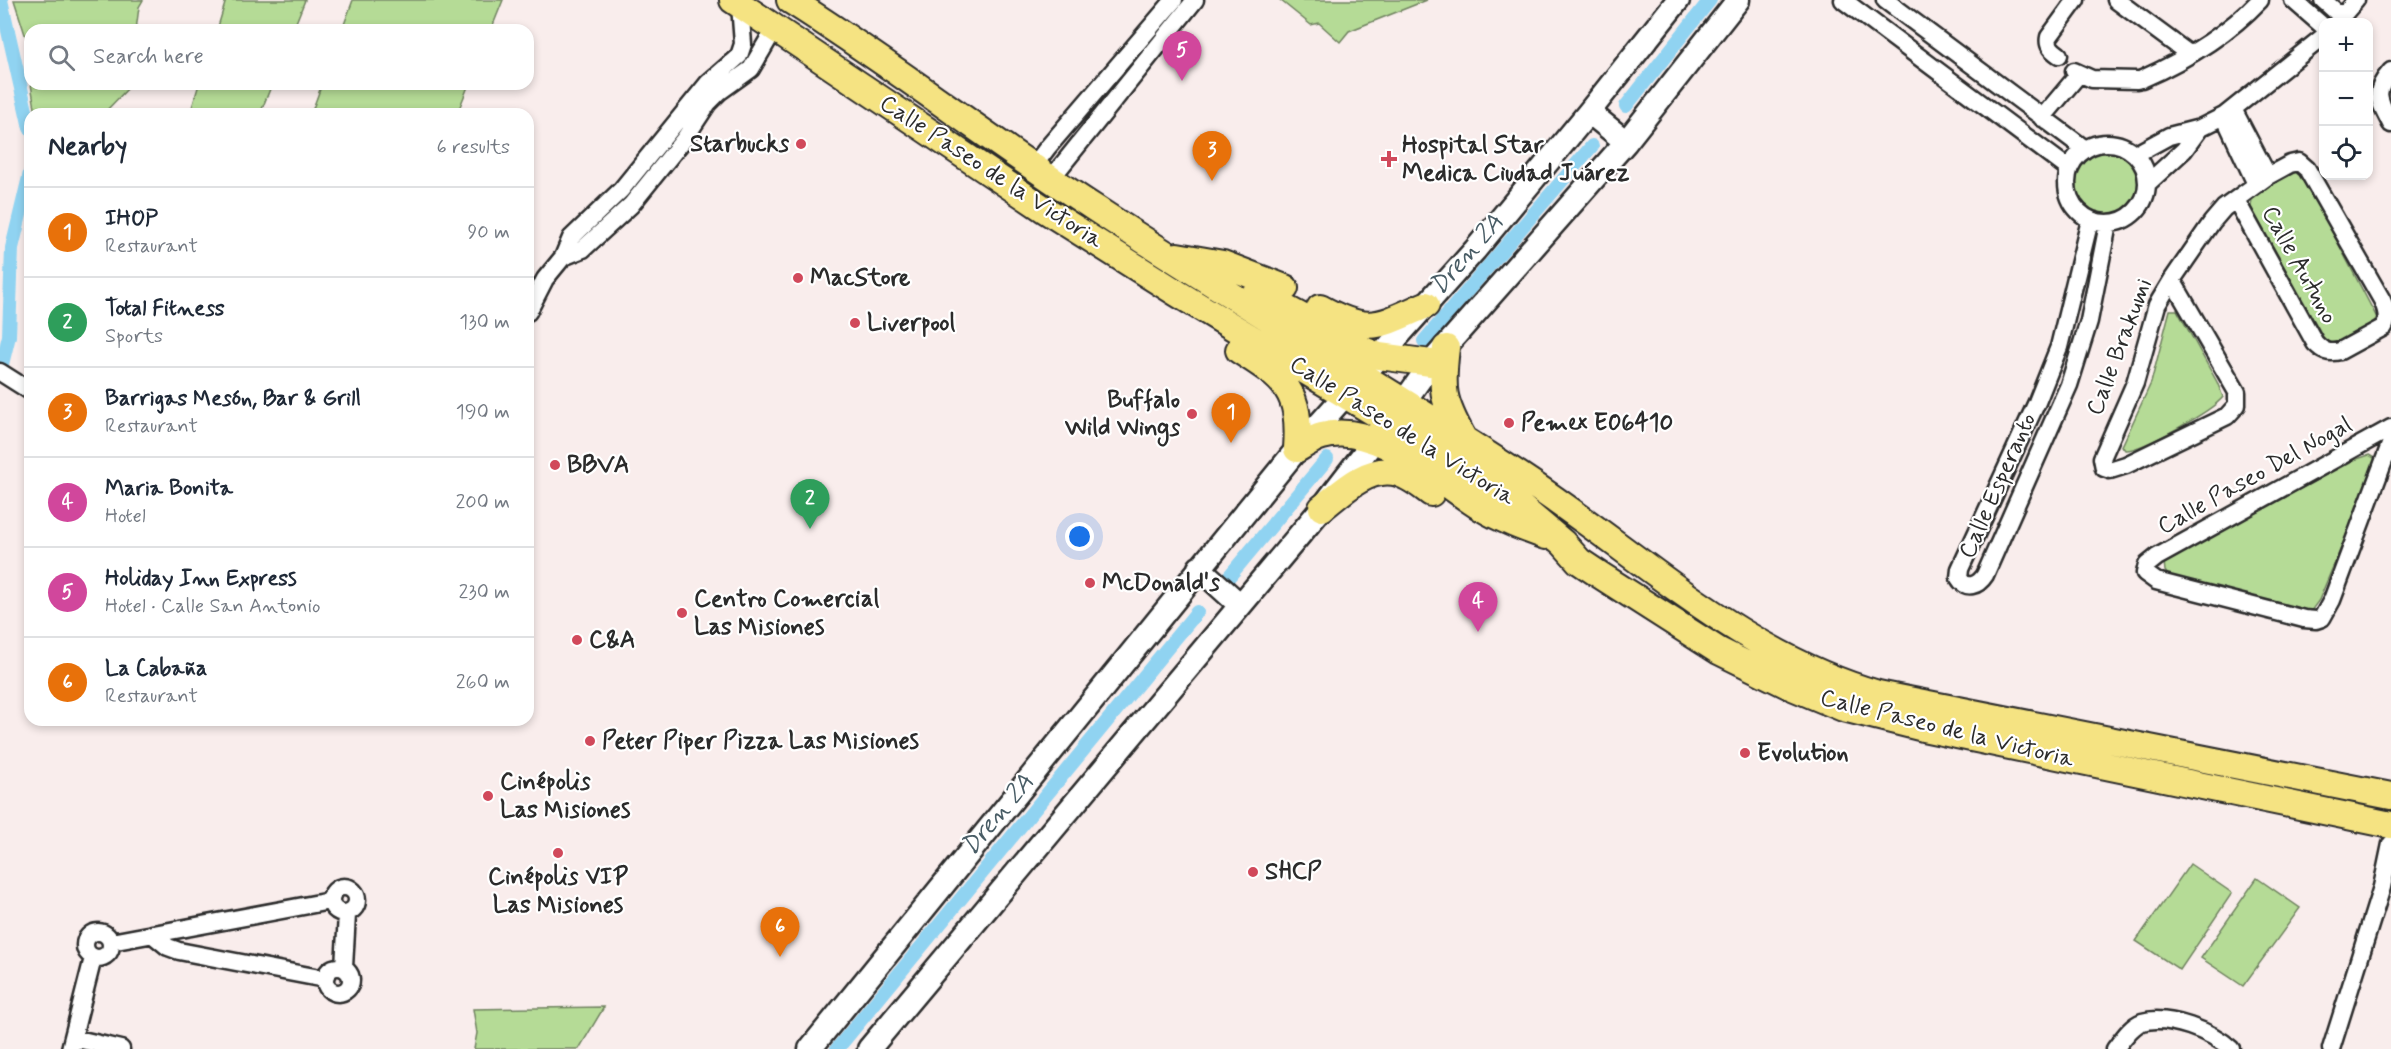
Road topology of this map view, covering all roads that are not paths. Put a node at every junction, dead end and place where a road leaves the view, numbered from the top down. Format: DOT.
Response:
graph roads {
  1 [pos="790,0"];
  2 [pos="1174,0"];
  3 [pos="1195,0"];
  4 [pos="1678,0"];
  5 [pos="1738,0"];
  6 [pos="1843,0"];
  7 [pos="1885,0"];
  8 [pos="2076,0"];
  9 [pos="2116,0"];
  10 [pos="2260,0"];
  11 [pos="2293,0"];
  12 [pos="2323,0"];
  13 [pos="2356,0"];
  14 [pos="737,2"];
  15 [pos="2338,18"];
  16 [pos="2342,18"];
  17 [pos="2319,23"];
  18 [pos="775,28"];
  19 [pos="2319,40"];
  20 [pos="2189,54"];
  21 [pos="2060,55"];
  22 [pos="2391,71"];
  23 [pos="1589,112"];
  24 [pos="2228,112"];
  25 [pos="2042,118"];
  26 [pos="2391,124"];
  27 [pos="2200,129"];
  28 [pos="936,135"];
  29 [pos="1626,142"];
  30 [pos="2085,149"];
  31 [pos="2136,154"];
  32 [pos="2304,164"];
  33 [pos="2069,169"];
  34 [pos="1042,173"];
  35 [pos="2262,180"];
  36 [pos="2148,183"];
  37 [pos="2236,200"];
  38 [pos="1044,209"];
  39 [pos="2090,220"];
  40 [pos="2108,224"];
  41 [pos="1163,254"];
  42 [pos="563,257"];
  43 [pos="2172,280"];
  44 [pos="1209,282"];
  45 [pos="1177,293"];
  46 [pos="534,300"];
  47 [pos="1426,305"];
  48 [pos="1379,356"];
  49 [pos="1439,356"];
  50 [pos="3,374"];
  51 [pos="1363,376"];
  52 [pos="24,387"];
  53 [pos="1346,396"];
  54 [pos="1389,422"];
  55 [pos="2391,428"];
  56 [pos="1463,438"];
  57 [pos="2391,442"];
  58 [pos="1297,449"];
  59 [pos="1322,508"];
  60 [pos="1984,517"];
  61 [pos="2006,525"];
  62 [pos="1571,552"];
  63 [pos="1199,568"];
  64 [pos="1240,605"];
  65 [pos="1723,622"];
  66 [pos="2022,722"];
  67 [pos="1962,736"];
  68 [pos="2391,796"];
  69 [pos="2391,825"];
  70 [pos="2391,844"];
  71 [pos="330,901"];
  72 [pos="347,914"];
  73 [pos="152,934"];
  74 [pos="111,942"];
  75 [pos="93,958"];
  76 [pos="344,967"];
  77 [pos="325,979"];
  78 [pos="71,1043"];
  79 [pos="102,1047"];
  80 [pos="121,1049"];
  81 [pos="810,1049"];
  82 [pos="869,1049"];
  83 [pos="2115,1049"];
  84 [pos="2231,1049"];
  85 [pos="2331,1049"];
  1 -- 34 [label="main road, Calle Paseo de la Victoria"];
  2 -- 34 [label="street"];
  3 -- 34 [label="street"];
  4 -- 23 [label="main road"];
  5 -- 29 [label="main road"];
  6 -- 33 [label="street"];
  7 -- 25 [label="street"];
  8 -- 21 [label="street"];
  9 -- 20 [label="street"];
  10 -- 20 [label="street"];
  11 -- 17 [label="street"];
  12 -- 15 [label="street"];
  13 -- 16 [label="street"];
  14 -- 18 [label="main road, Calle Paseo de la Victoria"];
  14 -- 42 [label="street"];
  18 -- 28 [label="main road, Calle Paseo de la Victoria"];
  18 -- 42 [label="street"];
  19 -- 24 [label="street"];
  20 -- 25 [label="street"];
  22 -- 26 [label="street"];
  23 -- 29 [label="main road"];
  23 -- 47 [label="main road"];
  24 -- 27 [label="street"];
  24 -- 35 [label="street"];
  25 -- 30 [label="street"];
  27 -- 31 [label="street"];
  27 -- 36 [label="street"];
  28 -- 34 [label="main road"];
  28 -- 38 [label="main road, Calle Paseo de la Victoria"];
  29 -- 49 [label="main road"];
  30 -- 31 [label="street"];
  30 -- 33 [label="street"];
  31 -- 36 [label="street"];
  32 -- 35 [label="street, Calle Brakumi"];
  32 -- 37 [label="street, Calle Autuno"];
  33 -- 39 [label="street"];
  34 -- 41 [label="main road, Calle Paseo de la Victoria"];
  35 -- 37 [label="street, Calle Brakumi"];
  36 -- 40 [label="street"];
  37 -- 43 [label="street, Calle Brakumi"];
  38 -- 44 [label="main road"];
  38 -- 45 [label="main road, Calle Paseo de la Victoria"];
  39 -- 40 [label="street"];
  39 -- 60 [label="street, Calle Esperanto"];
  40 -- 61 [label="street, Calle Esperanto"];
  41 -- 44 [label="main road, Calle Paseo de la Victoria"];
  41 -- 47 [label="main road"];
  42 -- 46 [label="street"];
  43 -- 43 [label="street, Calle Brakumi"];
  44 -- 48 [label="main road"];
  44 -- 51 [label="main road, Calle Paseo de la Victoria"];
  45 -- 53 [label="main road, Calle Paseo de la Victoria"];
  45 -- 58 [label="main road"];
  47 -- 48 [label="main road"];
  48 -- 49 [label="main road"];
  48 -- 51 [label="main road"];
  49 -- 54 [label="main road"];
  49 -- 56 [label="main road"];
  50 -- 52 [label="street"];
  51 -- 53 [label="main road"];
  51 -- 54 [label="main road, Calle Paseo de la Victoria"];
  53 -- 54 [label="main road, Calle Paseo de la Victoria"];
  53 -- 58 [label="main road"];
  54 -- 56 [label="main road, Calle Paseo de la Victoria"];
  54 -- 58 [label="main road"];
  54 -- 59 [label="main road"];
  54 -- 62 [label="main road, Calle Paseo de la Victoria"];
  55 -- 57 [label="street, Calle Paseo Del Nogal"];
  56 -- 65 [label="main road, Calle Paseo de la Victoria"];
  58 -- 63 [label="main road"];
  59 -- 62 [label="main road"];
  59 -- 64 [label="main road"];
  60 -- 61 [label="street"];
  60 -- 61 [label="street, Calle Esperanto"];
  62 -- 65 [label="main road"];
  62 -- 67 [label="main road, Calle Paseo de la Victoria"];
  63 -- 64 [label="main road"];
  63 -- 81 [label="main road"];
  64 -- 82 [label="main road"];
  65 -- 66 [label="main road, Calle Paseo de la Victoria"];
  66 -- 67 [label="main road"];
  66 -- 68 [label="main road, Calle Paseo de la Victoria"];
  67 -- 69 [label="main road, Calle Paseo de la Victoria"];
  70 -- 85 [label="street"];
  71 -- 72 [label="street"];
  71 -- 72 [label="street"];
  71 -- 73 [label="street"];
  72 -- 76 [label="street"];
  73 -- 74 [label="street"];
  73 -- 77 [label="street"];
  74 -- 75 [label="street"];
  74 -- 75 [label="street"];
  75 -- 78 [label="street"];
  76 -- 77 [label="street"];
  76 -- 77 [label="street"];
  78 -- 79 [label="street"];
  79 -- 80 [label="street"];
  83 -- 84 [label="street"];
}
